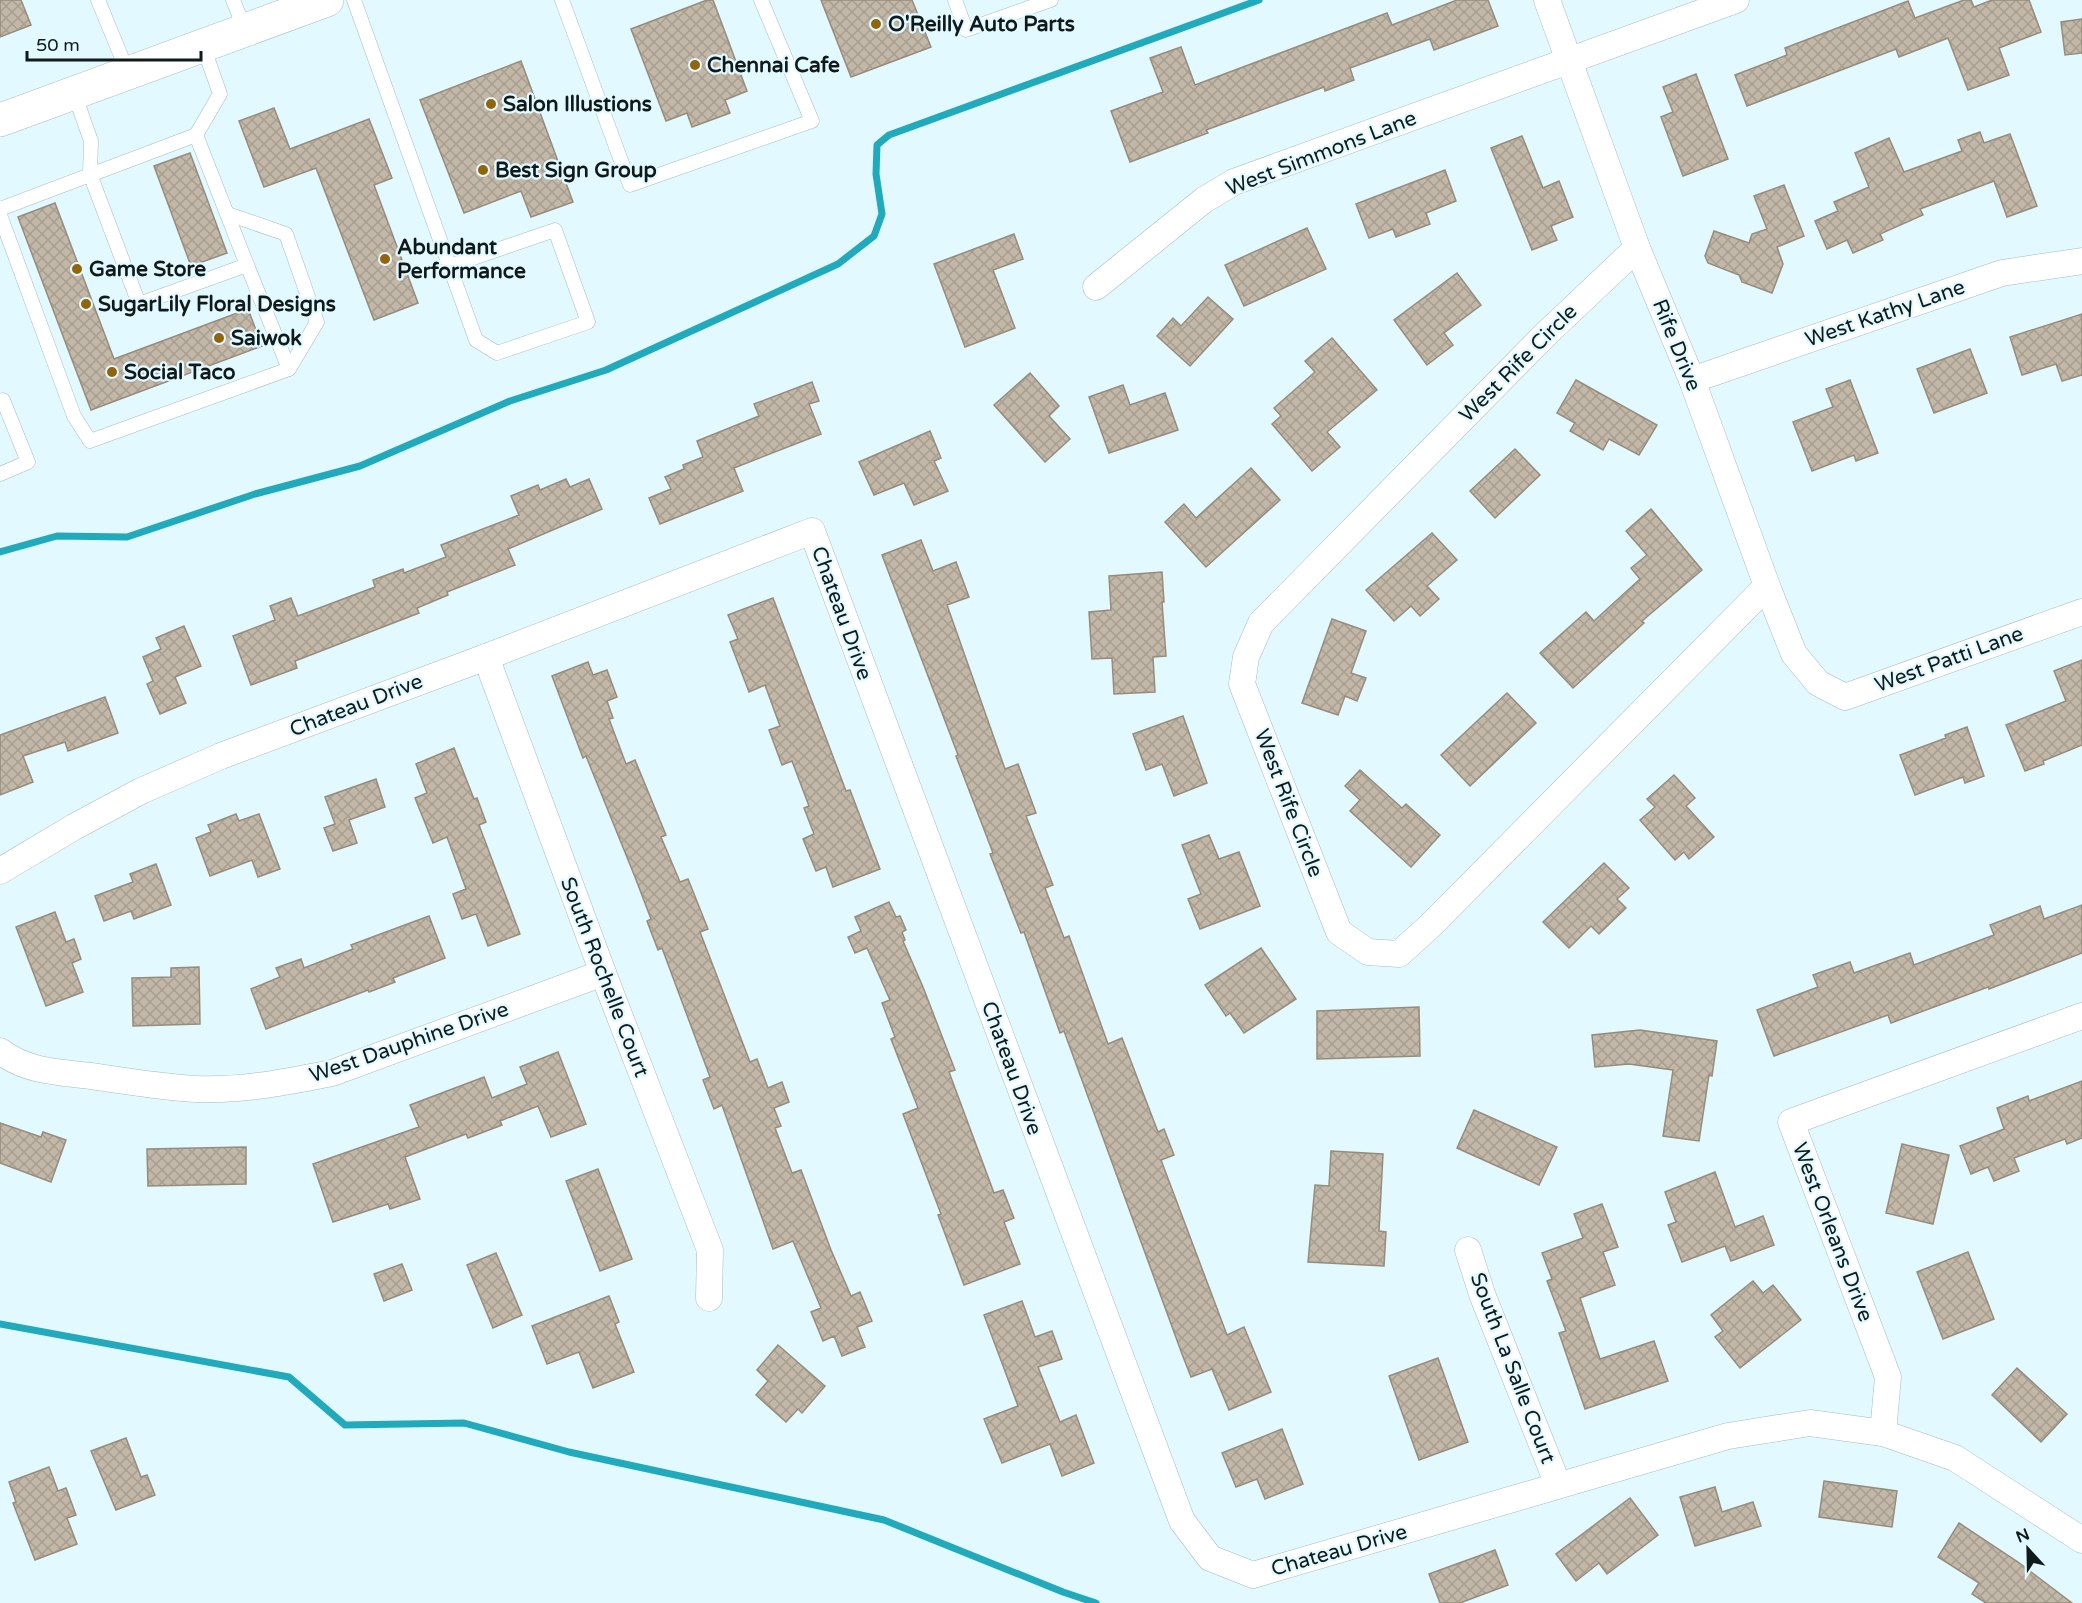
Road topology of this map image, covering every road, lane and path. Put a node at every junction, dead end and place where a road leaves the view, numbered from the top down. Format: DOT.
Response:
graph roads {
  1 [pos="98,0"];
  2 [pos="232,0"];
  3 [pos="327,0"];
  4 [pos="354,0"];
  5 [pos="562,0"];
  6 [pos="761,0"];
  7 [pos="956,0"];
  8 [pos="1051,0"];
  9 [pos="1547,0"];
  10 [pos="1736,0"];
  11 [pos="245,30"];
  12 [pos="203,46"];
  13 [pos="1569,61"];
  14 [pos="128,73"];
  15 [pos="75,93"];
  16 [pos="0,120"];
  17 [pos="196,135"];
  18 [pos="90,174"];
  19 [pos="0,209"];
  20 [pos="228,214"];
  21 [pos="0,215"];
  22 [pos="1638,248"];
  23 [pos="2082,261"];
  24 [pos="247,265"];
  25 [pos="450,266"];
  26 [pos="1096,287"];
  27 [pos="289,369"];
  28 [pos="1692,380"];
  29 [pos="0,401"];
  30 [pos="0,474"];
  31 [pos="1767,586"];
  32 [pos="2082,612"];
  33 [pos="486,657"];
  34 [pos="1818,683"];
  35 [pos="0,871"];
  36 [pos="603,972"];
  37 [pos="2082,1016"];
  38 [pos="0,1051"];
  39 [pos="1468,1250"];
  40 [pos="709,1298"];
  41 [pos="1883,1433"];
  42 [pos="1558,1485"];
  43 [pos="2082,1540"];
  1 -- 14 [label="lane"];
  2 -- 11 [label="lane"];
  3 -- 11 [label="main road"];
  4 -- 25 [label="lane"];
  5 -- 6 [label="lane"];
  7 -- 8 [label="lane"];
  9 -- 13 [label="street, Rife Drive"];
  10 -- 13 [label="street, West Simmons Lane"];
  11 -- 12 [label="main road"];
  12 -- 14 [label="main road"];
  12 -- 17 [label="lane"];
  13 -- 22 [label="street, Rife Drive"];
  13 -- 26 [label="street, West Simmons Lane"];
  14 -- 15 [label="main road"];
  15 -- 16 [label="main road"];
  15 -- 18 [label="lane"];
  17 -- 18 [label="lane"];
  17 -- 20 [label="lane"];
  18 -- 19 [label="lane"];
  18 -- 24 [label="lane"];
  20 -- 24 [label="lane"];
  20 -- 27 [label="lane"];
  21 -- 27 [label="lane"];
  22 -- 28 [label="street, Rife Drive"];
  22 -- 31 [label="street, West Rife Circle"];
  23 -- 28 [label="street, West Kathy Lane"];
  24 -- 27 [label="lane"];
  25 -- 25 [label="lane"];
  28 -- 31 [label="street, Rife Drive"];
  29 -- 30 [label="lane"];
  31 -- 34 [label="street, Rife Drive"];
  32 -- 34 [label="street, West Patti Lane"];
  33 -- 35 [label="street, Chateau Drive"];
  33 -- 36 [label="street, South Rochelle Court"];
  33 -- 42 [label="street, Chateau Drive"];
  36 -- 38 [label="street, West Dauphine Drive"];
  36 -- 40 [label="street, South Rochelle Court"];
  37 -- 41 [label="street, West Orleans Drive"];
  39 -- 42 [label="street, South La Salle Court"];
  41 -- 42 [label="street, Chateau Drive"];
  41 -- 43 [label="street, Chateau Drive"];
}
